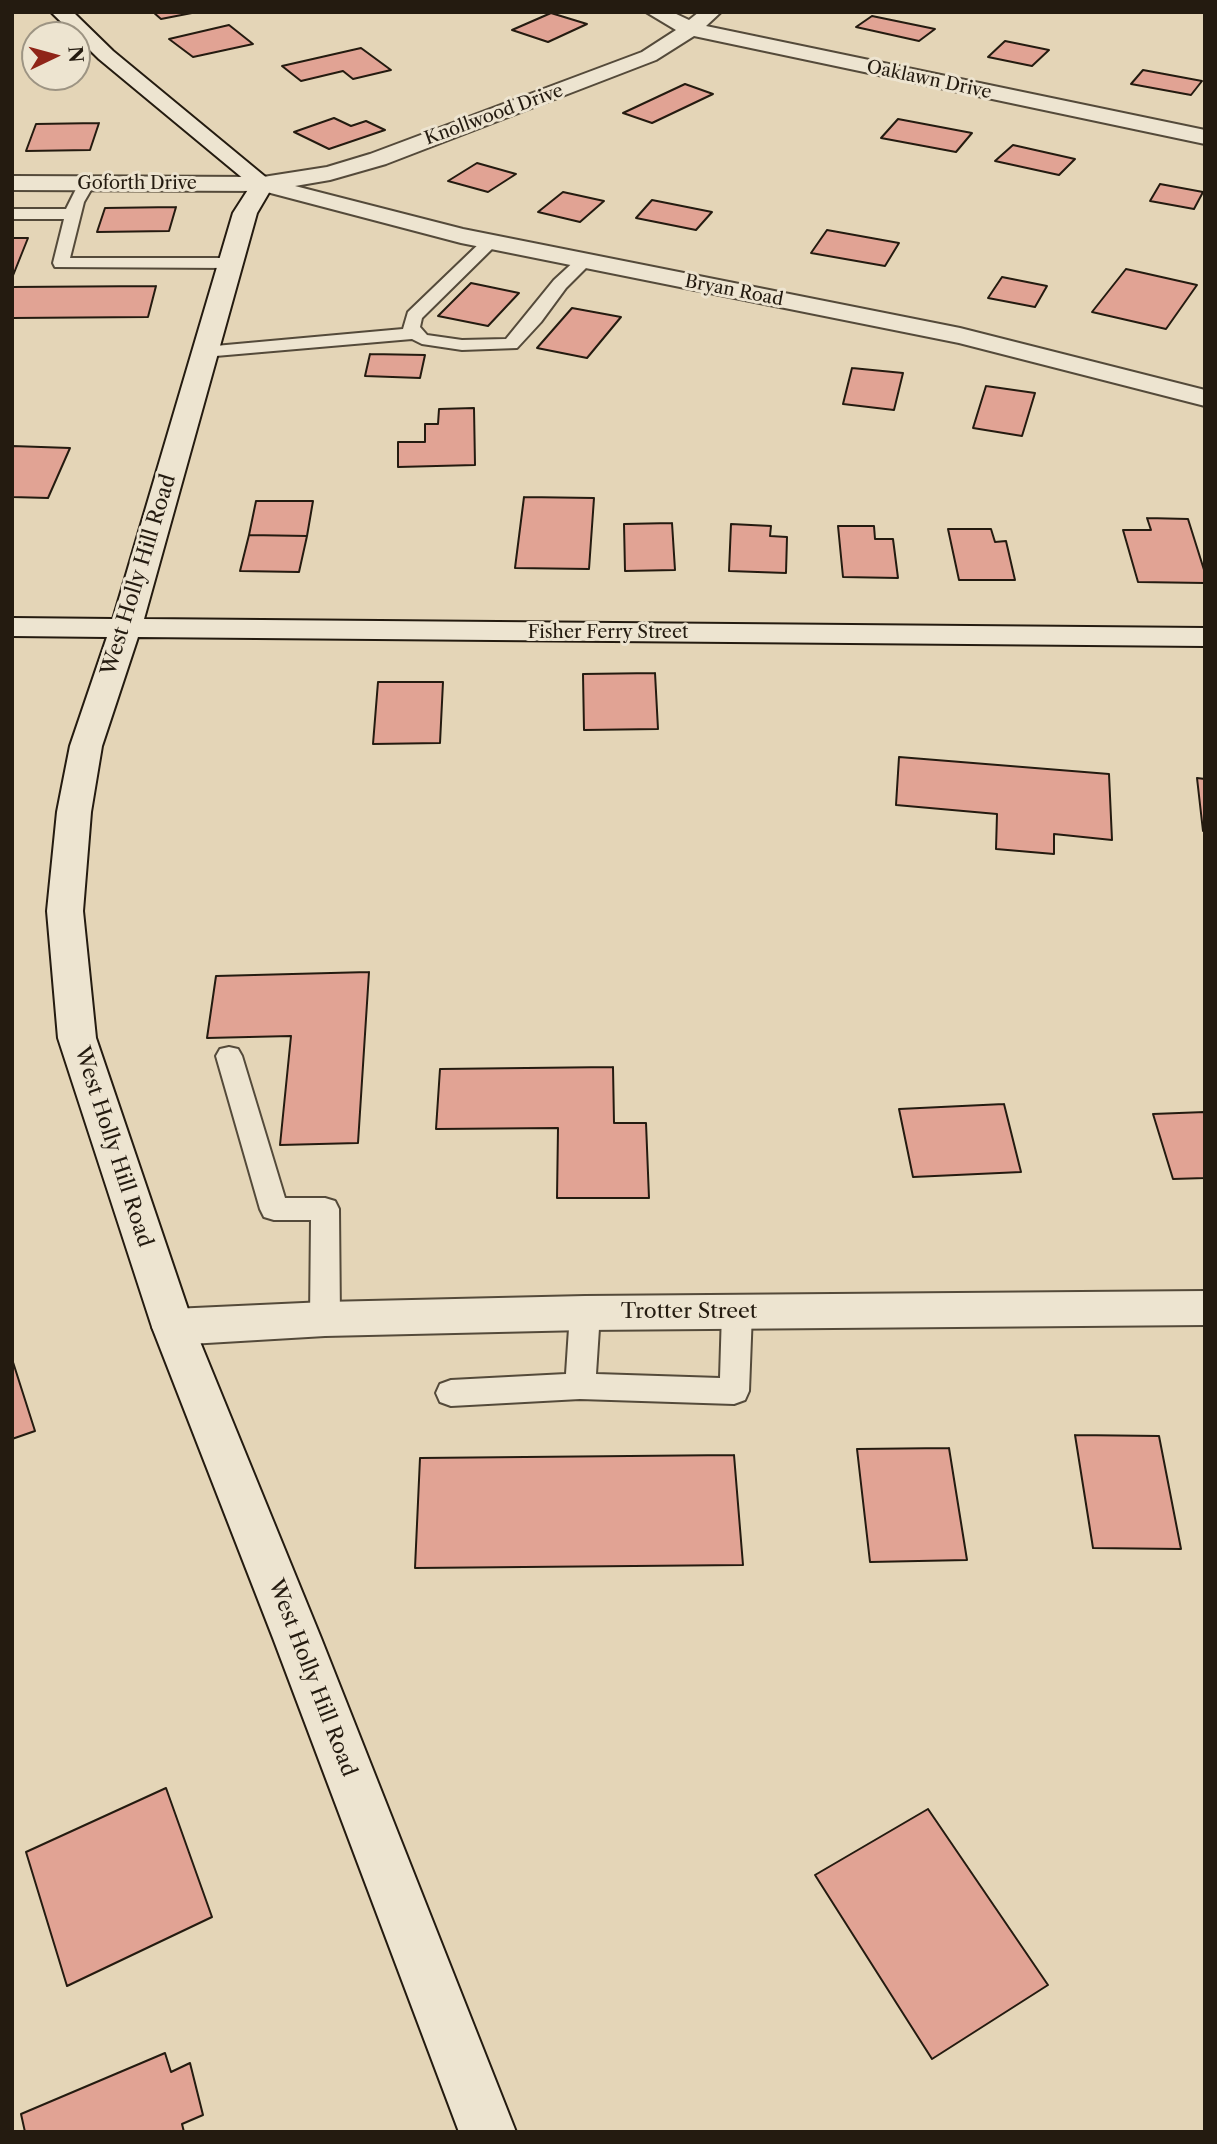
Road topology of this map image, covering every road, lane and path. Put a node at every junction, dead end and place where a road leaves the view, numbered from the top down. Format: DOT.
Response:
graph roads {
  1 [pos="61,12"];
  2 [pos="656,12"];
  3 [pos="710,12"];
  4 [pos="691,29"];
  5 [pos="1205,137"];
  6 [pos="12,183"];
  7 [pos="87,183"];
  8 [pos="262,184"];
  9 [pos="12,214"];
  10 [pos="73,214"];
  11 [pos="490,242"];
  12 [pos="585,261"];
  13 [pos="230,263"];
  14 [pos="416,333"];
  15 [pos="204,352"];
  16 [pos="1205,398"];
  17 [pos="12,626"];
  18 [pos="126,627"];
  19 [pos="1205,637"];
  20 [pos="229,1056"];
  21 [pos="1205,1308"];
  22 [pos="737,1312"];
  23 [pos="585,1313"];
  24 [pos="325,1319"];
  25 [pos="173,1327"];
  26 [pos="580,1386"];
  27 [pos="451,1393"];
  28 [pos="488,2132"];
  1 -- 8 [label="street"];
  2 -- 4 [label="street, Oaklawn Drive"];
  3 -- 4 [label="street, Knollwood Drive"];
  4 -- 5 [label="street, Oaklawn Drive"];
  4 -- 8 [label="street, Knollwood Drive"];
  6 -- 7 [label="street, Goforth Drive"];
  7 -- 8 [label="street, Goforth Drive"];
  7 -- 10 [label="lane"];
  8 -- 11 [label="street, Bryan Road"];
  8 -- 13 [label="street, West Holly Hill Road"];
  9 -- 10 [label="lane"];
  10 -- 13 [label="lane"];
  11 -- 12 [label="street, Bryan Road"];
  11 -- 14 [label="lane"];
  12 -- 14 [label="lane"];
  12 -- 16 [label="street, Bryan Road"];
  13 -- 15 [label="street, West Holly Hill Road"];
  14 -- 15 [label="lane"];
  15 -- 18 [label="street, West Holly Hill Road"];
  17 -- 18 [label="street, Fisher Ferry Street"];
  18 -- 19 [label="street, Fisher Ferry Street"];
  18 -- 25 [label="street, West Holly Hill Road"];
  20 -- 24 [label="lane"];
  21 -- 22 [label="street, Trotter Street"];
  22 -- 23 [label="street, Trotter Street"];
  22 -- 26 [label="lane"];
  23 -- 24 [label="street, Trotter Street"];
  23 -- 26 [label="lane"];
  24 -- 25 [label="street, Trotter Street"];
  25 -- 28 [label="street, West Holly Hill Road"];
  26 -- 27 [label="lane"];
}
